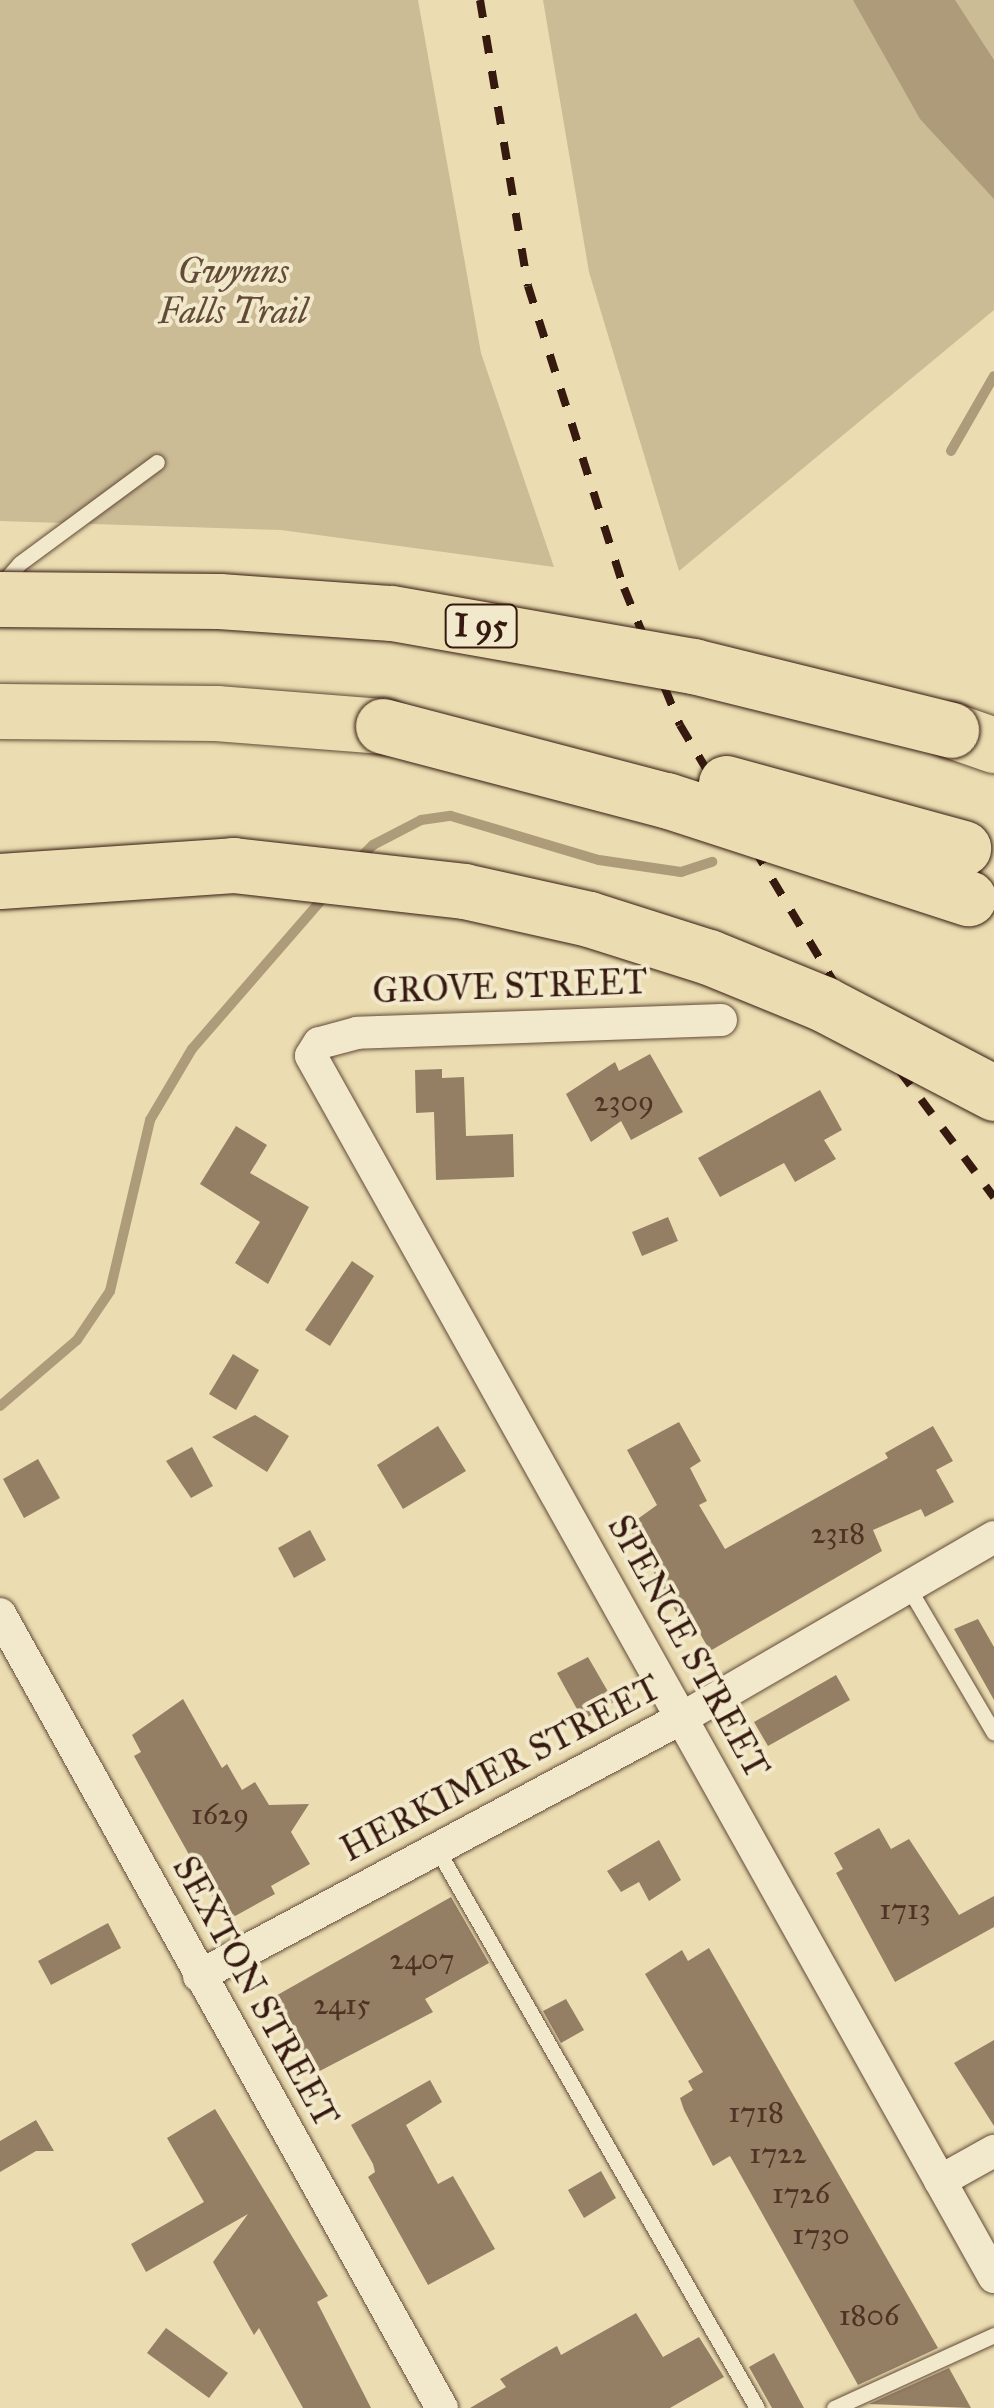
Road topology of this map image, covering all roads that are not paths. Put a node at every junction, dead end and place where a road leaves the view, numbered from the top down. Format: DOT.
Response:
graph roads {
  1 [pos="157,462"];
  2 [pos="0,586"];
  3 [pos="0,598"];
  4 [pos="0,710"];
  5 [pos="980,738"];
  6 [pos="980,878"];
  7 [pos="0,882"];
  8 [pos="721,1020"];
  9 [pos="312,1056"];
  10 [pos="994,1094"];
  11 [pos="994,1537"];
  12 [pos="908,1587"];
  13 [pos="0,1614"];
  14 [pos="682,1718"];
  15 [pos="994,1733"];
  16 [pos="437,1848"];
  17 [pos="199,1976"];
  18 [pos="994,2151"];
  19 [pos="940,2181"];
  20 [pos="994,2277"];
  21 [pos="994,2335"];
  22 [pos="442,2408"];
  23 [pos="757,2408"];
  24 [pos="834,2408"];
  1 -- 2 [label="lane"];
  3 -- 5 [label="highway, I 95, bridge"];
  4 -- 6 [label="highway, bridge"];
  7 -- 10 [label="highway, bridge"];
  8 -- 9 [label="street, GROVE STREET"];
  9 -- 14 [label="street, SPENCE STREET"];
  11 -- 12 [label="street, HERKIMER STREET"];
  12 -- 14 [label="street, HERKIMER STREET"];
  12 -- 15 [label="lane"];
  13 -- 17 [label="street, SEXTON STREET"];
  14 -- 16 [label="street, HERKIMER STREET"];
  14 -- 19 [label="street, SPENCE STREET"];
  16 -- 17 [label="street, HERKIMER STREET"];
  16 -- 23 [label="lane"];
  17 -- 22 [label="street, SEXTON STREET"];
  18 -- 19 [label="street"];
  19 -- 20 [label="street, SPENCE STREET"];
  21 -- 24 [label="lane"];
}
